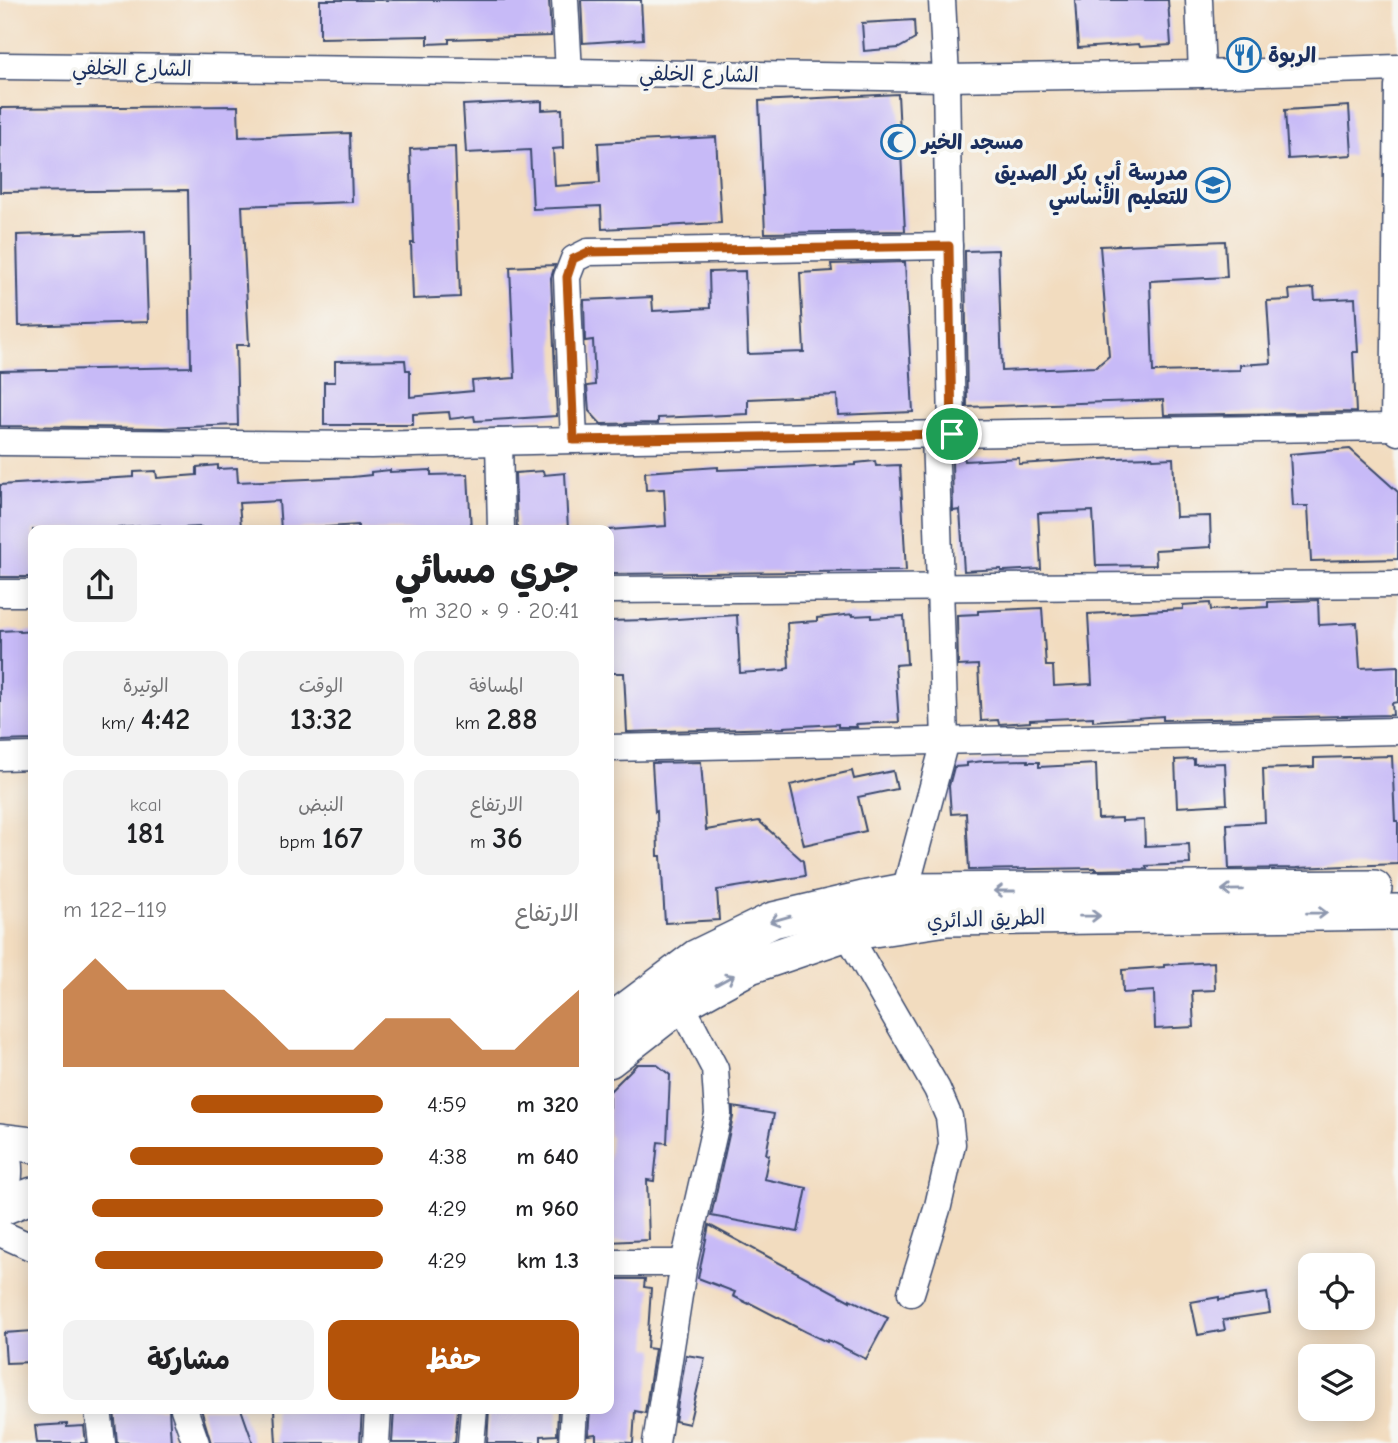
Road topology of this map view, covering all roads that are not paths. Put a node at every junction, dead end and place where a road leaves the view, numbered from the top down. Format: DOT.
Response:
graph roads {
  1 [pos="565,0"];
  2 [pos="942,0"];
  3 [pos="1199,0"];
  4 [pos="0,66"];
  5 [pos="1398,68"];
  6 [pos="569,72"];
  7 [pos="1202,74"];
  8 [pos="946,78"];
  9 [pos="1398,86"];
  10 [pos="949,246"];
  11 [pos="1396,430"];
  12 [pos="943,434"];
  13 [pos="574,440"];
  14 [pos="0,442"];
  15 [pos="499,442"];
  16 [pos="501,525"];
  17 [pos="1398,584"];
  18 [pos="940,587"];
  19 [pos="614,590"];
  20 [pos="0,593"];
  21 [pos="28,593"];
  22 [pos="1398,731"];
  23 [pos="945,741"];
  24 [pos="614,748"];
  25 [pos="28,756"];
  26 [pos="0,757"];
  27 [pos="1398,888"];
  28 [pos="905,891"];
  29 [pos="1398,912"];
  30 [pos="847,933"];
  31 [pos="681,1004"];
  32 [pos="614,1019"];
  33 [pos="614,1056"];
  34 [pos="0,1141"];
  35 [pos="28,1144"];
  36 [pos="0,1148"];
  37 [pos="0,1194"];
  38 [pos="28,1197"];
  39 [pos="0,1208"];
  40 [pos="0,1233"];
  41 [pos="28,1246"];
  42 [pos="614,1263"];
  43 [pos="684,1263"];
  44 [pos="911,1293"];
  45 [pos="99,1414"];
  46 [pos="186,1414"];
  47 [pos="379,1414"];
  48 [pos="474,1414"];
  49 [pos="574,1414"];
  50 [pos="103,1443"];
  51 [pos="196,1443"];
  52 [pos="376,1443"];
  53 [pos="471,1443"];
  54 [pos="572,1443"];
  55 [pos="656,1443"];
  1 -- 6 [label="street"];
  2 -- 8 [label="street"];
  3 -- 7 [label="street"];
  4 -- 6 [label="street, الشارع الخلفي"];
  5 -- 7 [label="street, الشارع الخلفي"];
  6 -- 8 [label="street, الشارع الخلفي"];
  7 -- 8 [label="street, الشارع الخلفي"];
  8 -- 10 [label="street"];
  9 -- 11 [label="street"];
  10 -- 12 [label="street"];
  10 -- 13 [label="street"];
  11 -- 12 [label="street"];
  12 -- 13 [label="street"];
  12 -- 18 [label="street"];
  13 -- 15 [label="street"];
  14 -- 15 [label="street"];
  15 -- 16 [label="street"];
  17 -- 18 [label="street"];
  18 -- 19 [label="street"];
  18 -- 23 [label="street"];
  20 -- 21 [label="street"];
  22 -- 23 [label="street"];
  23 -- 24 [label="street"];
  23 -- 28 [label="street"];
  25 -- 26 [label="street"];
  27 -- 28 [label="main road, الطريق الدائري, one-way"];
  28 -- 32 [label="main road, الطريق الدائري, one-way"];
  30 -- 29 [label="main road, الطريق الدائري, one-way"];
  31 -- 30 [label="main road, الطريق الدائري, one-way"];
  30 -- 44 [label="street"];
  31 -- 33 [label="main road, الطريق الدائري"];
  31 -- 43 [label="street"];
  34 -- 35 [label="main road"];
  36 -- 37 [label="main road"];
  38 -- 39 [label="main road"];
  40 -- 41 [label="street"];
  42 -- 43 [label="street"];
  43 -- 55 [label="street"];
  45 -- 50 [label="street"];
  46 -- 51 [label="street"];
  47 -- 52 [label="street"];
  48 -- 53 [label="street"];
  49 -- 54 [label="street"];
}
